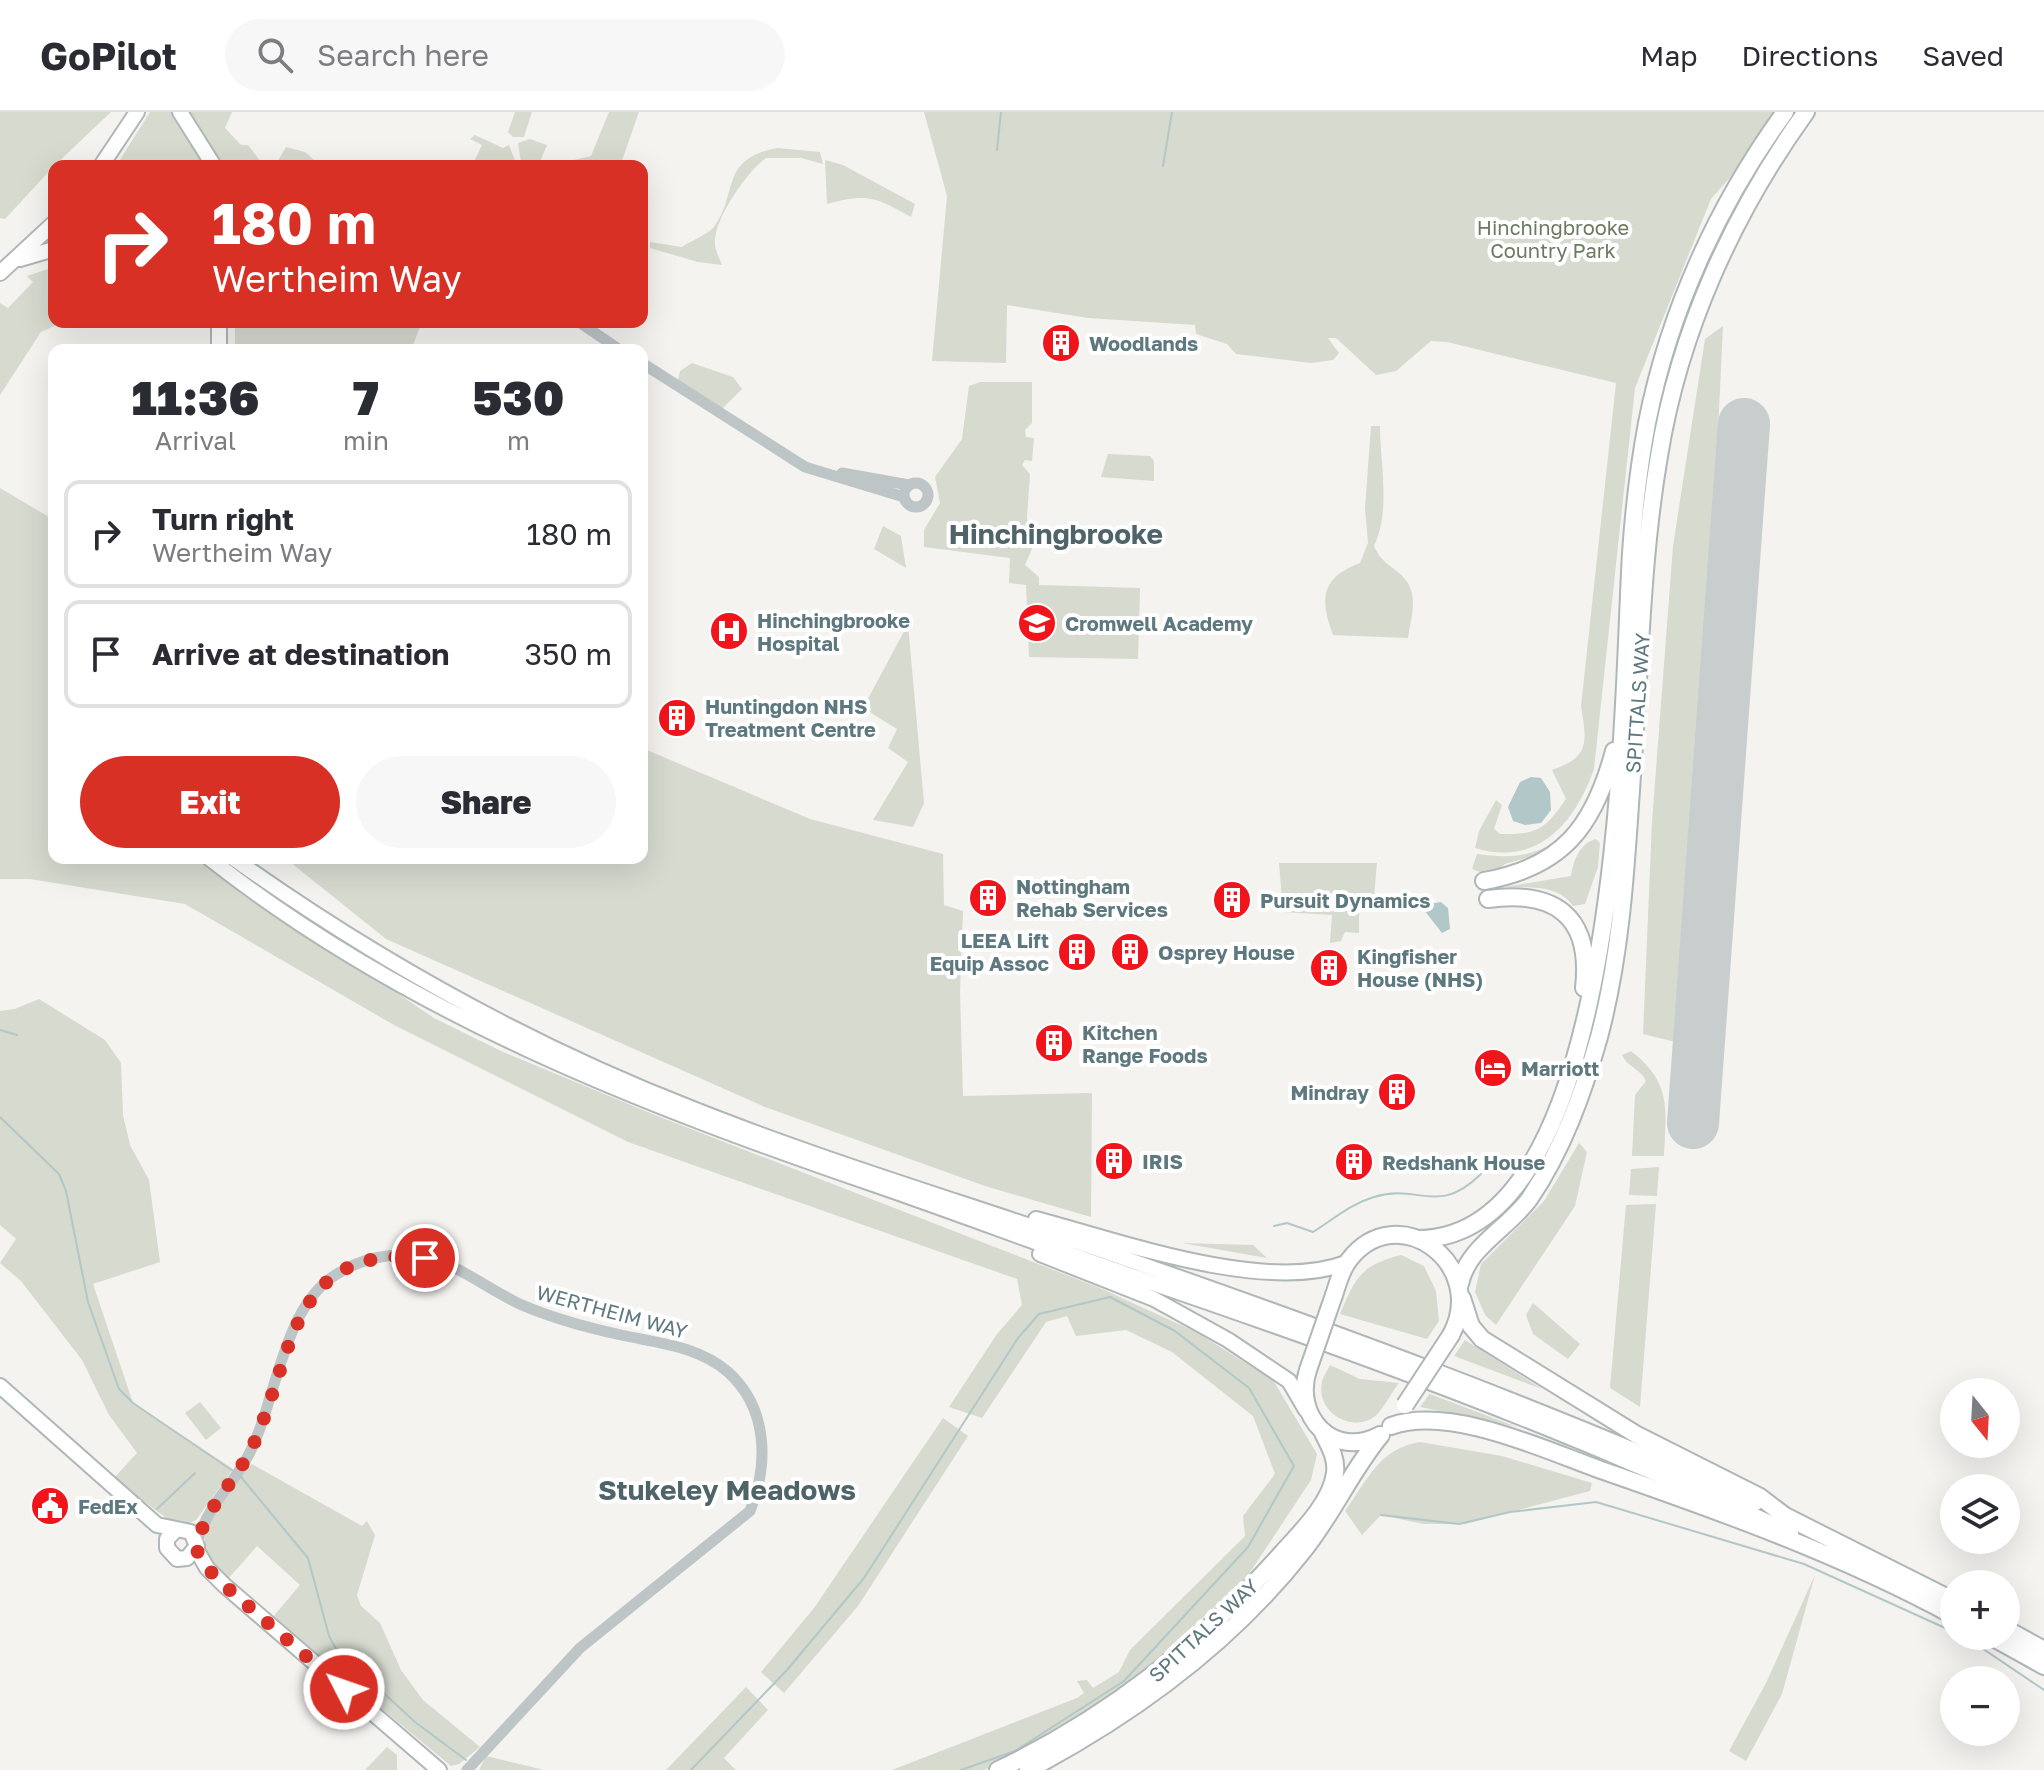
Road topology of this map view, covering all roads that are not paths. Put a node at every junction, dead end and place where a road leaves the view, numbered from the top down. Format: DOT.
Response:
graph roads {
  1 [pos="137,112"];
  2 [pos="180,112"];
  3 [pos="1785,112"];
  4 [pos="1806,112"];
  5 [pos="116,146"];
  6 [pos="106,160"];
  7 [pos="110,160"];
  8 [pos="210,160"];
  9 [pos="48,229"];
  10 [pos="48,251"];
  11 [pos="15,260"];
  12 [pos="0,273"];
  13 [pos="588,328"];
  14 [pos="611,344"];
  15 [pos="648,367"];
  16 [pos="907,491"];
  17 [pos="1624,713"];
  18 [pos="217,864"];
  19 [pos="242,864"];
  20 [pos="1484,881"];
  21 [pos="1488,899"];
  22 [pos="1582,1033"];
  23 [pos="854,1179"];
  24 [pos="996,1214"];
  25 [pos="1419,1239"];
  26 [pos="1346,1263"];
  27 [pos="1461,1291"];
  28 [pos="0,1386"];
  29 [pos="1306,1410"];
  30 [pos="1386,1430"];
  31 [pos="1323,1433"];
  32 [pos="1785,1516"];
  33 [pos="205,1517"];
  34 [pos="159,1526"];
  35 [pos="182,1530"];
  36 [pos="166,1543"];
  37 [pos="193,1550"];
  38 [pos="1841,1559"];
  39 [pos="1940,1594"];
  40 [pos="1940,1609"];
  41 [pos="2020,1637"];
  42 [pos="2015,1650"];
  43 [pos="2044,1650"];
  44 [pos="2044,1666"];
  45 [pos="439,1770"];
  46 [pos="467,1770"];
  47 [pos="998,1770"];
  48 [pos="1028,1770"];
  1 -- 5 [label="main road"];
  2 -- 8 [label="main road"];
  3 -- 17 [label="highway, SPITTALS WAY"];
  4 -- 27 [label="highway, SPITTALS WAY"];
  5 -- 6 [label="main road"];
  5 -- 7 [label="main road"];
  9 -- 11 [label="main road"];
  10 -- 11 [label="main road"];
  11 -- 12 [label="main road"];
  13 -- 14 [label="street"];
  15 -- 16 [label="street"];
  17 -- 20 [label="highway"];
  17 -- 22 [label="highway, SPITTALS WAY"];
  18 -- 23 [label="main road"];
  19 -- 24 [label="main road"];
  21 -- 22 [label="highway"];
  22 -- 25 [label="highway, SPITTALS WAY"];
  23 -- 29 [label="main road"];
  23 -- 38 [label="main road"];
  24 -- 26 [label="main road"];
  24 -- 32 [label="main road"];
  25 -- 26 [label="highway, SPITTALS WAY"];
  25 -- 27 [label="highway"];
  26 -- 29 [label="highway, bridge"];
  27 -- 30 [label="highway, SPITTALS WAY, bridge"];
  27 -- 32 [label="highway"];
  28 -- 34 [label="main road"];
  29 -- 31 [label="highway"];
  30 -- 31 [label="highway"];
  30 -- 38 [label="highway"];
  30 -- 48 [label="highway, SPITTALS WAY"];
  31 -- 47 [label="highway, SPITTALS WAY"];
  32 -- 39 [label="highway"];
  33 -- 35 [label="street, WERTHEIM WAY"];
  33 -- 37 [label="street, WERTHEIM WAY"];
  33 -- 46 [label="street, WERTHEIM WAY"];
  34 -- 35 [label="main road"];
  34 -- 36 [label="main road"];
  35 -- 36 [label="main road"];
  35 -- 37 [label="main road"];
  36 -- 37 [label="main road"];
  37 -- 45 [label="main road"];
  38 -- 40 [label="highway"];
  41 -- 43 [label="highway"];
  42 -- 44 [label="highway"];
}
